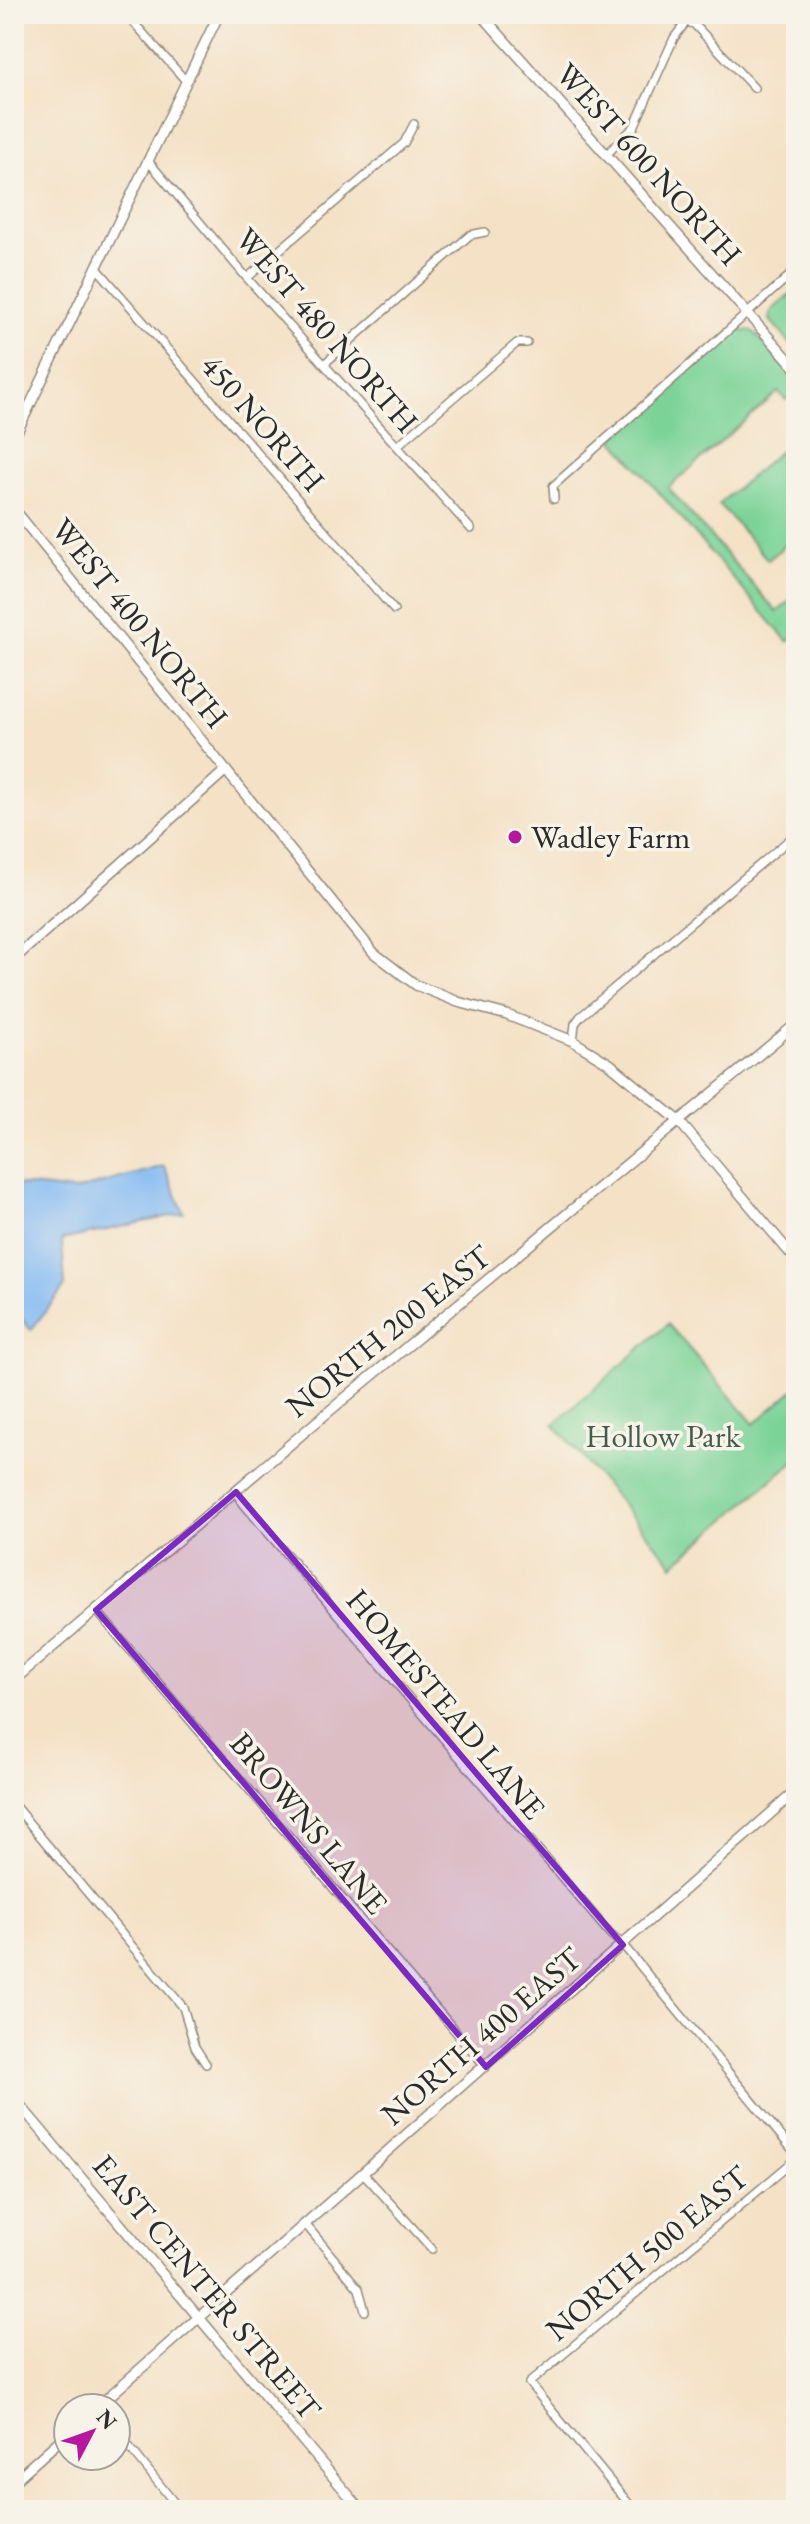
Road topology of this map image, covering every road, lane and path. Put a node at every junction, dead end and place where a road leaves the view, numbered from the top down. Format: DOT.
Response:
graph roads {
  1 [pos="126,14"];
  2 [pos="219,14"];
  3 [pos="481,14"];
  4 [pos="186,81"];
  5 [pos="754,88"];
  6 [pos="414,124"];
  7 [pos="605,156"];
  8 [pos="149,162"];
  9 [pos="485,232"];
  10 [pos="96,267"];
  11 [pos="796,270"];
  12 [pos="247,278"];
  13 [pos="748,312"];
  14 [pos="527,343"];
  15 [pos="324,364"];
  16 [pos="796,368"];
  17 [pos="14,438"];
  18 [pos="397,446"];
  19 [pos="554,499"];
  20 [pos="14,509"];
  21 [pos="471,529"];
  22 [pos="394,610"];
  23 [pos="226,770"];
  24 [pos="796,834"];
  25 [pos="14,959"];
  26 [pos="796,1024"];
  27 [pos="573,1041"];
  28 [pos="678,1120"];
  29 [pos="796,1260"];
  30 [pos="236,1492"];
  31 [pos="96,1610"];
  32 [pos="14,1680"];
  33 [pos="796,1791"];
  34 [pos="14,1805"];
  35 [pos="623,1945"];
  36 [pos="206,2064"];
  37 [pos="486,2067"];
  38 [pos="14,2098"];
  39 [pos="796,2157"];
  40 [pos="364,2174"];
  41 [pos="306,2225"];
  42 [pos="432,2249"];
  43 [pos="365,2311"];
  44 [pos="198,2317"];
  45 [pos="115,2392"];
  46 [pos="52,2447"];
  47 [pos="132,2450"];
  48 [pos="14,2481"];
  49 [pos="180,2510"];
  50 [pos="361,2510"];
  51 [pos="634,2510"];
  1 -- 4 [label="street"];
  2 -- 4 [label="street"];
  3 -- 7 [label="street, WEST 600 NORTH"];
  4 -- 8 [label="street"];
  5 -- 7 [label="street"];
  6 -- 12 [label="street"];
  7 -- 13 [label="street, WEST 600 NORTH"];
  8 -- 10 [label="street"];
  8 -- 12 [label="street, WEST 480 NORTH"];
  9 -- 15 [label="street"];
  10 -- 17 [label="street"];
  10 -- 22 [label="street, 450 NORTH"];
  11 -- 13 [label="street"];
  12 -- 15 [label="street, WEST 480 NORTH"];
  13 -- 16 [label="street, WEST 600 NORTH"];
  13 -- 19 [label="street"];
  14 -- 18 [label="street"];
  15 -- 18 [label="street, WEST 480 NORTH"];
  18 -- 21 [label="street, WEST 480 NORTH"];
  20 -- 23 [label="street, WEST 400 NORTH"];
  23 -- 25 [label="street"];
  23 -- 27 [label="street, WEST 400 NORTH"];
  24 -- 27 [label="street"];
  26 -- 28 [label="street, NORTH 200 EAST"];
  27 -- 28 [label="street, WEST 400 NORTH"];
  28 -- 29 [label="street, WEST 400 NORTH"];
  28 -- 30 [label="street, NORTH 200 EAST"];
  30 -- 31 [label="street, NORTH 200 EAST"];
  30 -- 35 [label="street, HOMESTEAD LANE"];
  31 -- 32 [label="street, NORTH 200 EAST"];
  31 -- 37 [label="street, BROWNS LANE"];
  33 -- 35 [label="street, NORTH 400 EAST"];
  34 -- 36 [label="street"];
  35 -- 37 [label="street, NORTH 400 EAST"];
  35 -- 39 [label="street, HOMESTEAD LANE"];
  37 -- 40 [label="street, NORTH 400 EAST"];
  38 -- 44 [label="street, EAST CENTER STREET"];
  39 -- 51 [label="street, NORTH 500 EAST"];
  40 -- 41 [label="street, NORTH 400 EAST"];
  40 -- 42 [label="street"];
  41 -- 43 [label="street"];
  41 -- 44 [label="street, NORTH 400 EAST"];
  44 -- 45 [label="street, NORTH 400 EAST"];
  44 -- 50 [label="street, EAST CENTER STREET"];
  46 -- 48 [label="street"];
  47 -- 49 [label="street"];
}
